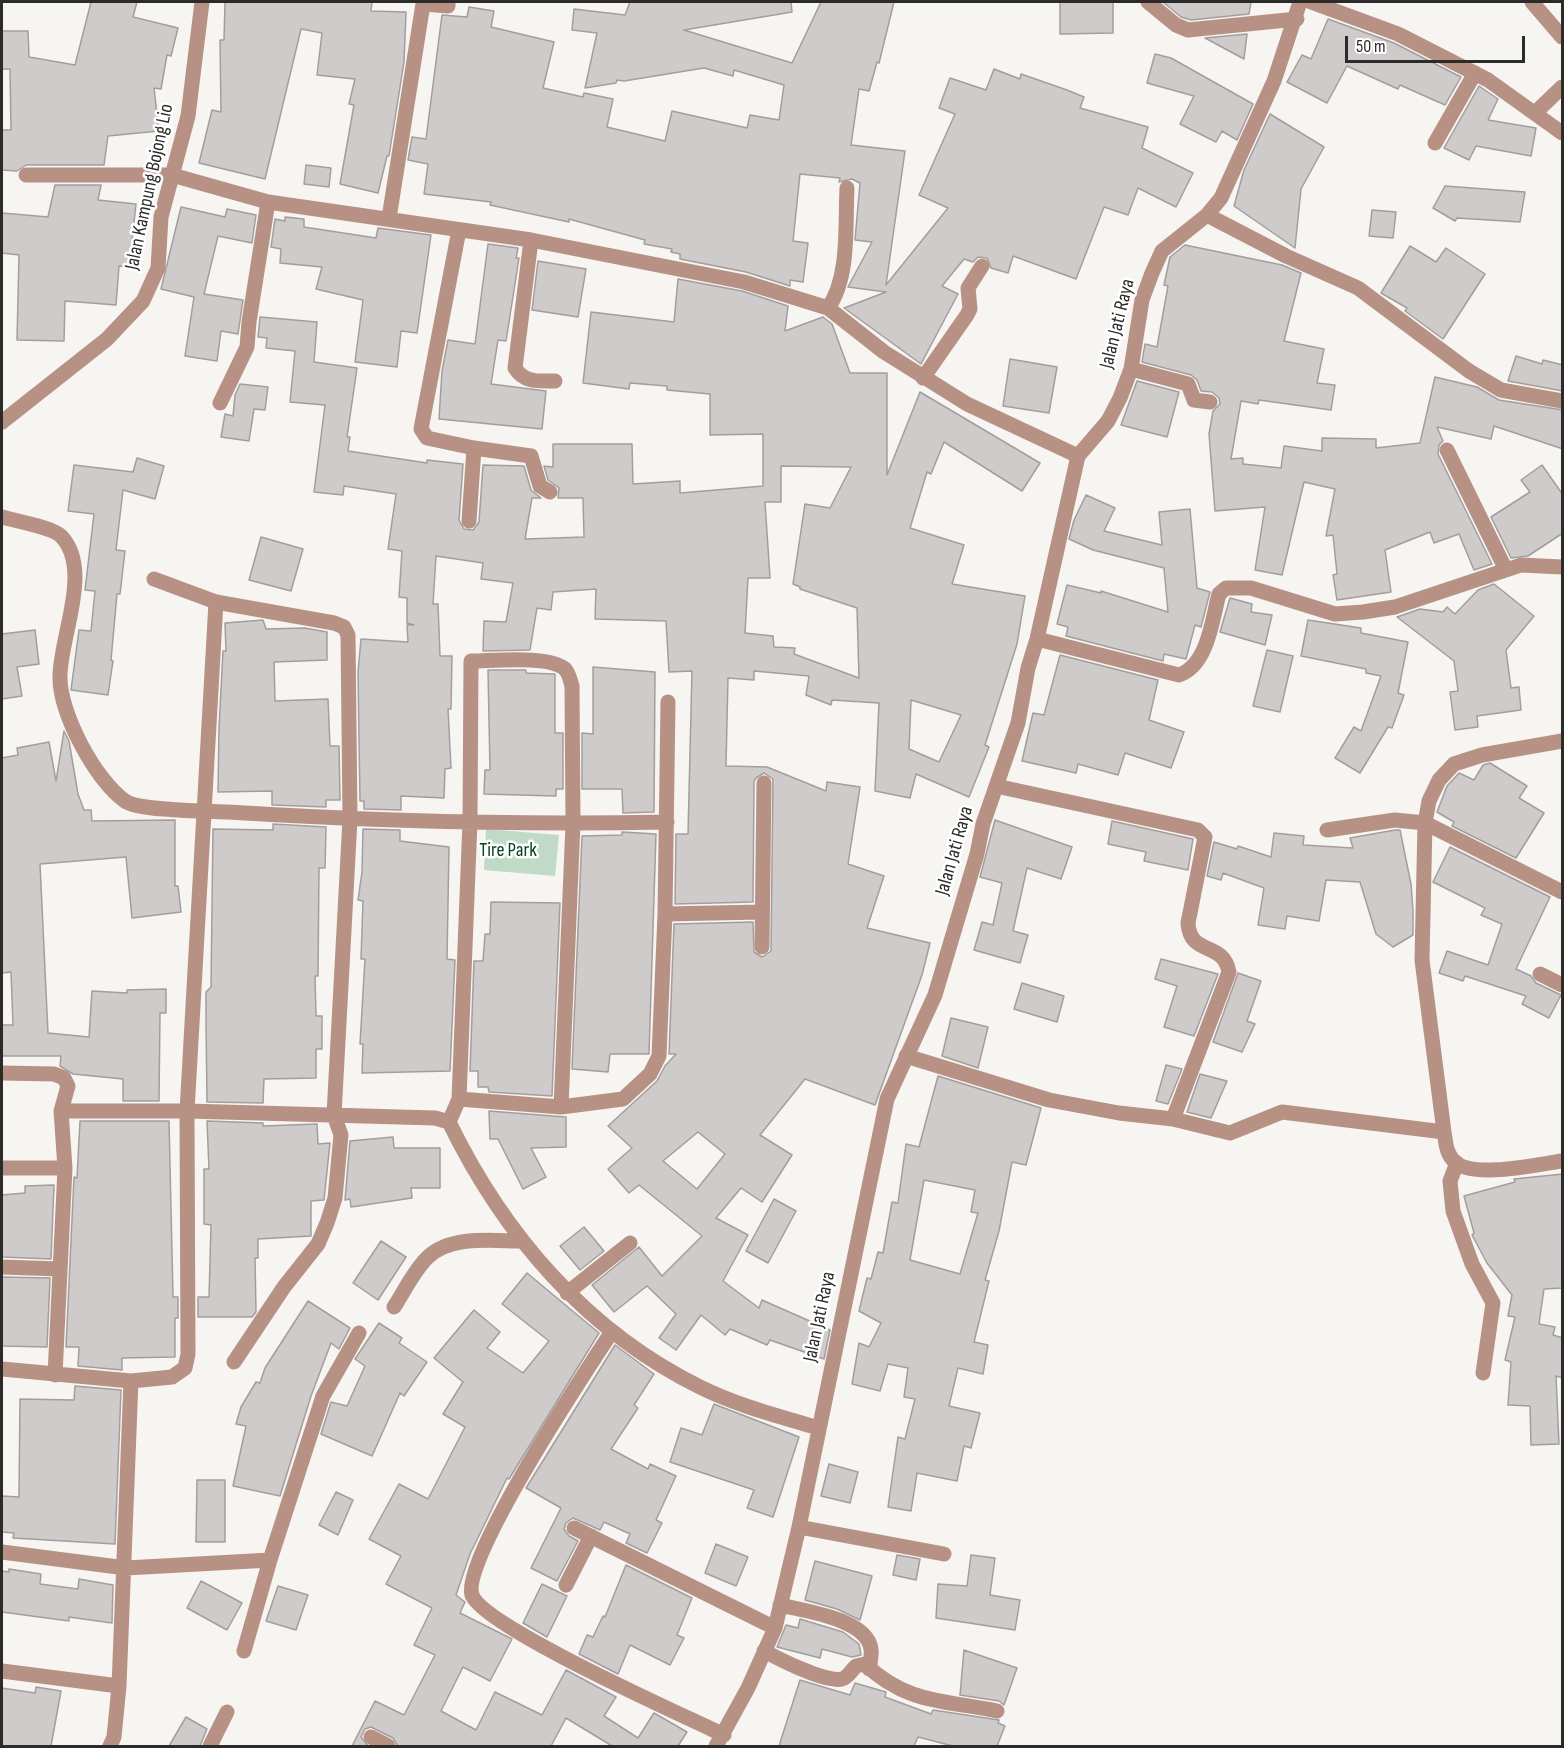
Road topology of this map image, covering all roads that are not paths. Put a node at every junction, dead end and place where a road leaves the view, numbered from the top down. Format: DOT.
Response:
graph roads {
  1 [pos="202,2"];
  2 [pos="448,2"];
  3 [pos="1148,2"];
  4 [pos="1300,2"];
  5 [pos="1311,2"];
  6 [pos="1532,2"];
  7 [pos="1297,19"];
  8 [pos="1563,37"];
  9 [pos="1475,73"];
  10 [pos="1563,87"];
  11 [pos="1535,113"];
  12 [pos="1563,133"];
  13 [pos="1435,143"];
  14 [pos="26,175"];
  15 [pos="172,175"];
  16 [pos="847,188"];
  17 [pos="268,202"];
  18 [pos="1207,215"];
  19 [pos="389,218"];
  20 [pos="459,230"];
  21 [pos="531,240"];
  22 [pos="982,266"];
  23 [pos="828,308"];
  24 [pos="1131,369"];
  25 [pos="923,378"];
  26 [pos="555,381"];
  27 [pos="1563,401"];
  28 [pos="1210,402"];
  29 [pos="220,403"];
  30 [pos="2,422"];
  31 [pos="474,448"];
  32 [pos="1447,450"];
  33 [pos="1078,456"];
  34 [pos="550,492"];
  35 [pos="2,517"];
  36 [pos="469,521"];
  37 [pos="1563,567"];
  38 [pos="1506,570"];
  39 [pos="154,579"];
  40 [pos="216,602"];
  41 [pos="1037,639"];
  42 [pos="668,702"];
  43 [pos="1563,741"];
  44 [pos="764,783"];
  45 [pos="996,786"];
  46 [pos="204,811"];
  47 [pos="350,819"];
  48 [pos="470,821"];
  49 [pos="667,822"];
  50 [pos="1425,823"];
  51 [pos="573,824"];
  52 [pos="1327,830"];
  53 [pos="1563,892"];
  54 [pos="762,912"];
  55 [pos="665,914"];
  56 [pos="762,947"];
  57 [pos="1540,974"];
  58 [pos="1563,985"];
  59 [pos="906,1056"];
  60 [pos="2,1073"];
  61 [pos="459,1099"];
  62 [pos="561,1107"];
  63 [pos="61,1111"];
  64 [pos="187,1111"];
  65 [pos="334,1115"];
  66 [pos="1173,1119"];
  67 [pos="449,1122"];
  68 [pos="1444,1132"];
  69 [pos="1563,1161"];
  70 [pos="1457,1163"];
  71 [pos="2,1168"];
  72 [pos="65,1168"];
  73 [pos="522,1241"];
  74 [pos="630,1244"];
  75 [pos="2,1267"];
  76 [pos="60,1269"];
  77 [pos="567,1293"];
  78 [pos="394,1307"];
  79 [pos="359,1333"];
  80 [pos="611,1333"];
  81 [pos="234,1362"];
  82 [pos="2,1369"];
  83 [pos="1484,1373"];
  84 [pos="55,1375"];
  85 [pos="131,1381"];
  86 [pos="818,1428"];
  87 [pos="800,1527"];
  88 [pos="574,1528"];
  89 [pos="591,1536"];
  90 [pos="2,1552"];
  91 [pos="944,1554"];
  92 [pos="270,1560"];
  93 [pos="126,1568"];
  94 [pos="566,1585"];
  95 [pos="780,1605"];
  96 [pos="775,1628"];
  97 [pos="244,1651"];
  98 [pos="764,1651"];
  99 [pos="869,1668"];
  100 [pos="2,1671"];
  101 [pos="119,1686"];
  102 [pos="997,1711"];
  103 [pos="227,1712"];
  104 [pos="371,1737"];
  105 [pos="720,1741"];
  106 [pos="110,1746"];
  107 [pos="210,1746"];
  108 [pos="388,1746"];
  1 -- 15 [label="street, Jalan Kampung Bojong Lio"];
  2 -- 19 [label="street"];
  3 -- 7 [label="street"];
  4 -- 7 [label="street, Jalan Jati Raya"];
  5 -- 9 [label="street"];
  6 -- 8 [label="street"];
  7 -- 18 [label="street, Jalan Jati Raya"];
  9 -- 11 [label="street"];
  9 -- 13 [label="street"];
  10 -- 11 [label="street"];
  11 -- 12 [label="street"];
  14 -- 15 [label="street"];
  15 -- 17 [label="street"];
  15 -- 30 [label="street, Jalan Kampung Bojong Lio"];
  16 -- 23 [label="street"];
  17 -- 19 [label="street"];
  17 -- 29 [label="street"];
  18 -- 24 [label="street, Jalan Jati Raya"];
  18 -- 27 [label="street"];
  19 -- 20 [label="street"];
  20 -- 21 [label="street"];
  20 -- 31 [label="street"];
  21 -- 23 [label="street"];
  21 -- 26 [label="street"];
  22 -- 25 [label="street"];
  23 -- 25 [label="street"];
  24 -- 28 [label="street"];
  24 -- 33 [label="street, Jalan Jati Raya"];
  25 -- 33 [label="street"];
  31 -- 34 [label="street"];
  31 -- 36 [label="street"];
  32 -- 38 [label="street"];
  33 -- 41 [label="street, Jalan Jati Raya"];
  35 -- 46 [label="street"];
  37 -- 38 [label="street"];
  38 -- 41 [label="street"];
  39 -- 40 [label="street"];
  40 -- 46 [label="street"];
  40 -- 47 [label="street"];
  41 -- 45 [label="street, Jalan Jati Raya"];
  42 -- 49 [label="street"];
  43 -- 50 [label="street"];
  44 -- 54 [label="street"];
  45 -- 59 [label="street, Jalan Jati Raya"];
  45 -- 66 [label="street"];
  46 -- 47 [label="street"];
  46 -- 64 [label="street"];
  47 -- 48 [label="street"];
  47 -- 65 [label="street"];
  48 -- 51 [label="street"];
  48 -- 51 [label="street"];
  48 -- 61 [label="street"];
  49 -- 51 [label="street"];
  49 -- 55 [label="street"];
  50 -- 52 [label="street"];
  50 -- 53 [label="street"];
  50 -- 68 [label="street"];
  51 -- 62 [label="street"];
  54 -- 55 [label="street"];
  54 -- 56 [label="street"];
  55 -- 62 [label="street"];
  57 -- 58 [label="street"];
  59 -- 66 [label="street"];
  59 -- 86 [label="street, Jalan Jati Raya"];
  60 -- 63 [label="street"];
  61 -- 62 [label="street"];
  61 -- 67 [label="street"];
  63 -- 64 [label="street"];
  63 -- 72 [label="street"];
  64 -- 65 [label="street"];
  64 -- 85 [label="street"];
  65 -- 67 [label="street"];
  65 -- 81 [label="street"];
  66 -- 68 [label="street"];
  67 -- 73 [label="street"];
  68 -- 70 [label="street"];
  69 -- 70 [label="street"];
  70 -- 83 [label="street"];
  71 -- 72 [label="street"];
  72 -- 76 [label="street"];
  73 -- 77 [label="street"];
  73 -- 78 [label="street"];
  74 -- 77 [label="street"];
  75 -- 76 [label="street"];
  76 -- 84 [label="street"];
  77 -- 80 [label="street"];
  79 -- 92 [label="street"];
  80 -- 86 [label="street"];
  80 -- 105 [label="street"];
  82 -- 84 [label="street"];
  84 -- 85 [label="street"];
  85 -- 93 [label="street"];
  86 -- 87 [label="street, Jalan Jati Raya"];
  87 -- 91 [label="street"];
  87 -- 95 [label="street, Jalan Jati Raya"];
  88 -- 89 [label="street"];
  89 -- 94 [label="street"];
  89 -- 96 [label="street"];
  90 -- 93 [label="street"];
  92 -- 93 [label="street"];
  92 -- 97 [label="street"];
  93 -- 101 [label="street"];
  95 -- 96 [label="street, Jalan Jati Raya"];
  95 -- 99 [label="street"];
  96 -- 98 [label="street, Jalan Jati Raya"];
  98 -- 99 [label="street"];
  98 -- 105 [label="street, Jalan Jati Raya"];
  99 -- 102 [label="street"];
  100 -- 101 [label="street"];
  101 -- 106 [label="street"];
  103 -- 107 [label="street"];
  104 -- 108 [label="street"];
}
